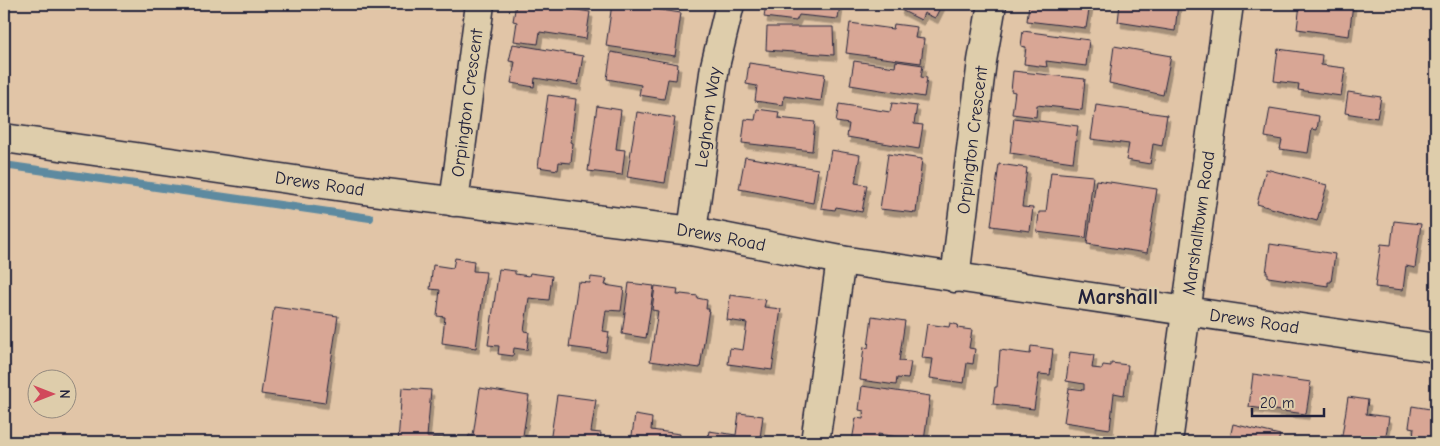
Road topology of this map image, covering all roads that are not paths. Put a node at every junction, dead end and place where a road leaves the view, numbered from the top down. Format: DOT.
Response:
graph roads {
  1 [pos="480,4"];
  2 [pos="730,4"];
  3 [pos="992,4"];
  4 [pos="1229,4"];
  5 [pos="4,138"];
  6 [pos="454,202"];
  7 [pos="692,231"];
  8 [pos="841,260"];
  9 [pos="955,278"];
  10 [pos="1187,312"];
  11 [pos="1436,348"];
  12 [pos="815,442"];
  13 [pos="1168,442"];
  1 -- 6 [label="street, Orpington Crescent"];
  2 -- 7 [label="street, Leghorn Way"];
  3 -- 9 [label="street, Orpington Crescent"];
  4 -- 10 [label="street, Marshalltown Road"];
  5 -- 6 [label="street, Drews Road"];
  6 -- 7 [label="street, Drews Road"];
  7 -- 8 [label="street, Drews Road"];
  8 -- 9 [label="street, Drews Road"];
  8 -- 12 [label="street"];
  9 -- 10 [label="street, Drews Road"];
  10 -- 11 [label="street, Drews Road"];
  10 -- 13 [label="street, Marshalltown Road"];
}
